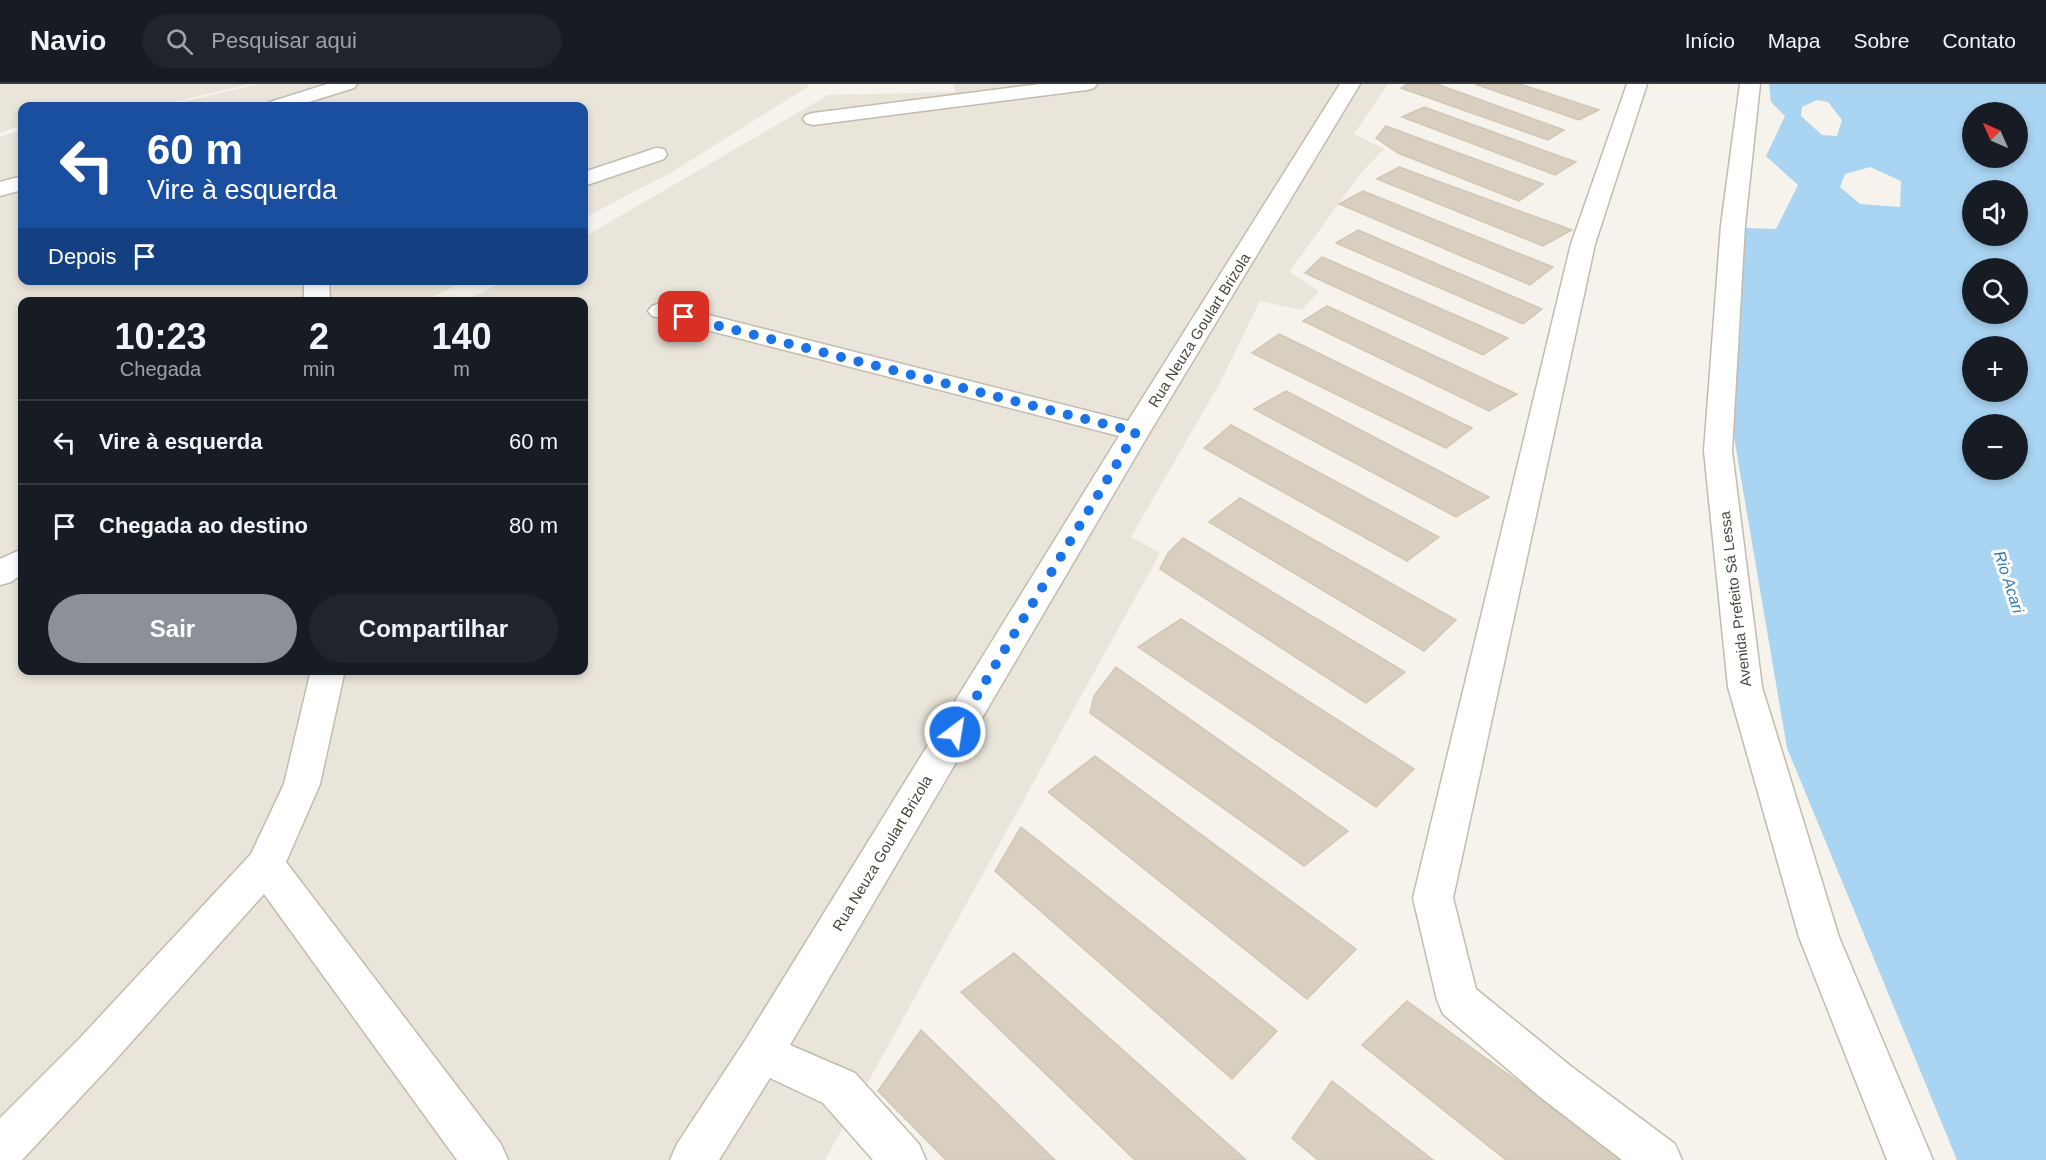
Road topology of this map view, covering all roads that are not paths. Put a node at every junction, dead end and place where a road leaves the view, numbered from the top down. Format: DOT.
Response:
graph roads {
  1 [pos="347,84"];
  2 [pos="1088,84"];
  3 [pos="1350,84"];
  4 [pos="1637,84"];
  5 [pos="1750,84"];
  6 [pos="290,102"];
  7 [pos="813,119"];
  8 [pos="656,154"];
  9 [pos="588,178"];
  10 [pos="18,184"];
  11 [pos="0,189"];
  12 [pos="661,311"];
  13 [pos="1136,432"];
  14 [pos="18,563"];
  15 [pos="0,574"];
  16 [pos="327,675"];
  17 [pos="264,865"];
  18 [pos="761,1053"];
  19 [pos="0,1150"];
  20 [pos="485,1160"];
  21 [pos="693,1160"];
  22 [pos="903,1160"];
  23 [pos="1659,1160"];
  24 [pos="1910,1160"];
  1 -- 6 [label="street"];
  2 -- 7 [label="street"];
  3 -- 13 [label="street, Rua Neuza Goulart Brizola"];
  4 -- 23 [label="street"];
  5 -- 24 [label="street, Avenida Prefeito Sá Lessa"];
  8 -- 9 [label="street"];
  10 -- 11 [label="street"];
  12 -- 13 [label="street"];
  13 -- 18 [label="street, Rua Neuza Goulart Brizola"];
  14 -- 15 [label="street"];
  16 -- 17 [label="street"];
  17 -- 19 [label="street"];
  17 -- 20 [label="street"];
  18 -- 21 [label="street, Rua Neuza Goulart Brizola"];
  18 -- 22 [label="street"];
}
